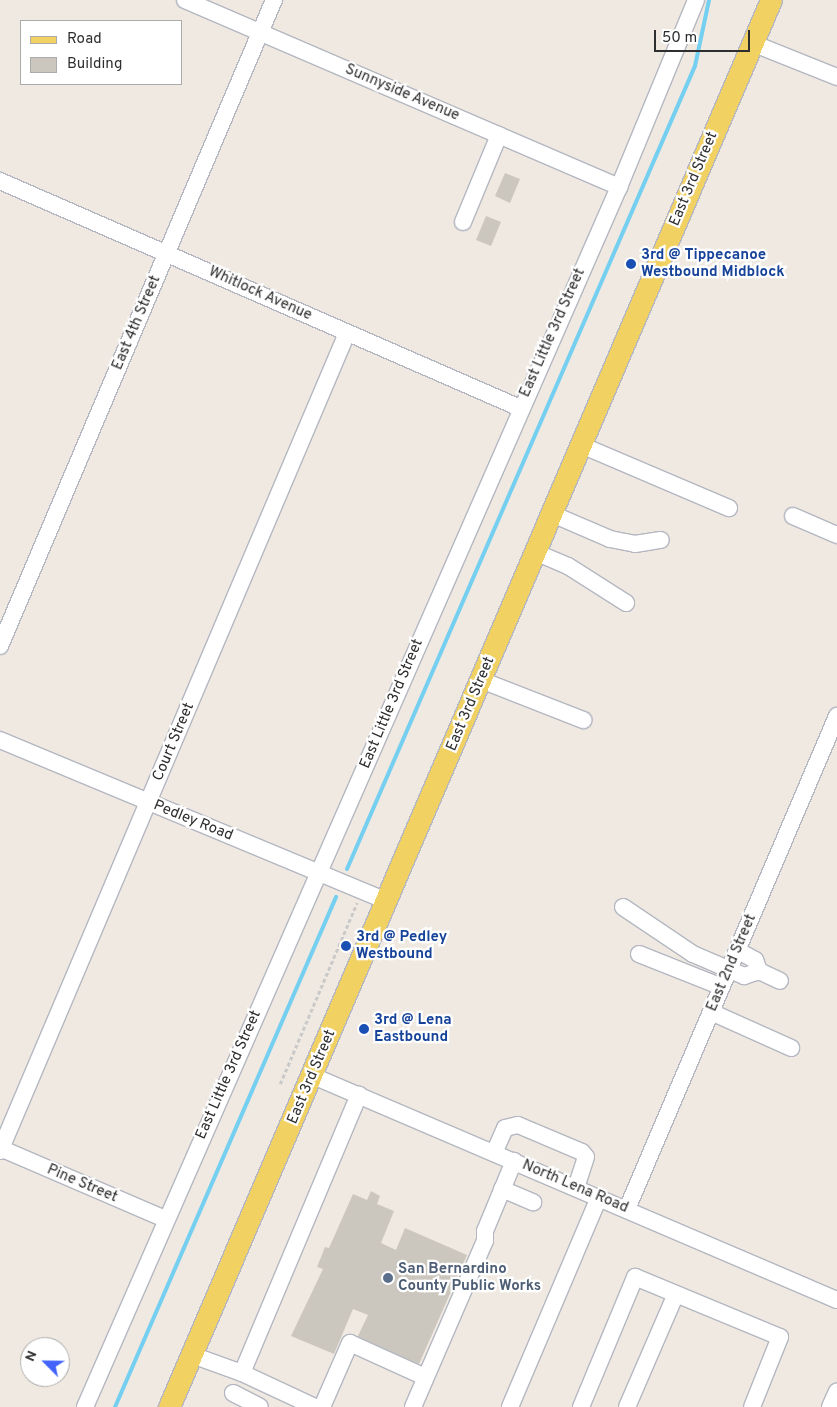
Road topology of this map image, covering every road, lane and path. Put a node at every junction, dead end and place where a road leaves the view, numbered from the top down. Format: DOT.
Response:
graph roads {
  1 [pos="185,0"];
  2 [pos="274,0"];
  3 [pos="696,0"];
  4 [pos="771,0"];
  5 [pos="260,32"];
  6 [pos="755,37"];
  7 [pos="837,68"];
  8 [pos="837,77"];
  9 [pos="499,135"];
  10 [pos="0,181"];
  11 [pos="619,187"];
  12 [pos="463,222"];
  13 [pos="167,254"];
  14 [pos="347,333"];
  15 [pos="520,408"];
  16 [pos="581,445"];
  17 [pos="729,508"];
  18 [pos="552,514"];
  19 [pos="793,516"];
  20 [pos="837,535"];
  21 [pos="661,540"];
  22 [pos="535,552"];
  23 [pos="626,603"];
  24 [pos="0,646"];
  25 [pos="481,680"];
  26 [pos="837,716"];
  27 [pos="583,720"];
  28 [pos="0,740"];
  29 [pos="148,802"];
  30 [pos="320,873"];
  31 [pos="362,890"];
  32 [pos="387,900"];
  33 [pos="623,907"];
  34 [pos="737,950"];
  35 [pos="640,954"];
  36 [pos="729,970"];
  37 [pos="759,971"];
  38 [pos="780,981"];
  39 [pos="722,987"];
  40 [pos="711,1012"];
  41 [pos="791,1048"];
  42 [pos="313,1076"];
  43 [pos="280,1084"];
  44 [pos="359,1095"];
  45 [pos="0,1150"];
  46 [pos="494,1152"];
  47 [pos="514,1161"];
  48 [pos="576,1187"];
  49 [pos="502,1189"];
  50 [pos="599,1197"];
  51 [pos="533,1202"];
  52 [pos="627,1209"];
  53 [pos="165,1219"];
  54 [pos="676,1294"];
  55 [pos="837,1300"];
  56 [pos="192,1355"];
  57 [pos="242,1373"];
  58 [pos="425,1377"];
  59 [pos="837,1390"];
  60 [pos="233,1393"];
  61 [pos="296,1403"];
  62 [pos="85,1407"];
  63 [pos="169,1407"];
  64 [pos="260,1407"];
  65 [pos="315,1407"];
  66 [pos="322,1407"];
  67 [pos="413,1407"];
  68 [pos="510,1407"];
  69 [pos="581,1407"];
  70 [pos="628,1407"];
  71 [pos="752,1407"];
  72 [pos="830,1407"];
  1 -- 5 [label="street, Sunnyside Avenue"];
  2 -- 5 [label="street, East 4th Street"];
  3 -- 11 [label="street, East Little 3rd Street"];
  4 -- 6 [label="main road, East 3rd Street"];
  5 -- 9 [label="street, Sunnyside Avenue"];
  5 -- 13 [label="street, East 4th Street"];
  6 -- 7 [label="street"];
  6 -- 8 [label="street"];
  6 -- 16 [label="main road, East 3rd Street"];
  9 -- 11 [label="street, Sunnyside Avenue"];
  9 -- 12 [label="street"];
  10 -- 13 [label="street, Whitlock Avenue"];
  11 -- 15 [label="street, East Little 3rd Street"];
  13 -- 14 [label="street, Whitlock Avenue"];
  13 -- 24 [label="street, East 4th Street"];
  14 -- 15 [label="street, Whitlock Avenue"];
  14 -- 29 [label="street, Court Street"];
  15 -- 30 [label="street, East Little 3rd Street"];
  16 -- 17 [label="street"];
  16 -- 18 [label="main road, East 3rd Street"];
  18 -- 21 [label="street"];
  18 -- 22 [label="main road, East 3rd Street"];
  19 -- 20 [label="street"];
  22 -- 23 [label="street"];
  22 -- 25 [label="main road, East 3rd Street"];
  25 -- 27 [label="street"];
  25 -- 32 [label="main road, East 3rd Street"];
  26 -- 34 [label="street, East 2nd Street"];
  28 -- 29 [label="street, Pedley Road"];
  29 -- 30 [label="street, Pedley Road"];
  29 -- 45 [label="street, Court Street"];
  30 -- 31 [label="street, Pedley Road"];
  30 -- 53 [label="street, East Little 3rd Street"];
  31 -- 32 [label="street, Pedley Road"];
  31 -- 43 [label="path"];
  32 -- 42 [label="main road, East 3rd Street"];
  33 -- 36 [label="street"];
  34 -- 36 [label="street, East 2nd Street"];
  34 -- 37 [label="street"];
  35 -- 39 [label="street"];
  36 -- 37 [label="street"];
  36 -- 39 [label="street, East 2nd Street"];
  37 -- 38 [label="street"];
  39 -- 40 [label="street, East 2nd Street"];
  40 -- 41 [label="street"];
  40 -- 52 [label="street, East 2nd Street"];
  42 -- 44 [label="street, North Lena Road"];
  42 -- 56 [label="main road, East 3rd Street"];
  44 -- 46 [label="street, North Lena Road"];
  44 -- 57 [label="street"];
  45 -- 53 [label="street, Pine Street"];
  46 -- 47 [label="street, North Lena Road"];
  46 -- 48 [label="street"];
  47 -- 48 [label="street, North Lena Road"];
  47 -- 49 [label="street"];
  48 -- 50 [label="street, North Lena Road"];
  49 -- 51 [label="street"];
  49 -- 58 [label="street"];
  50 -- 52 [label="street, North Lena Road"];
  50 -- 68 [label="street"];
  52 -- 55 [label="street, North Lena Road"];
  53 -- 62 [label="street, East Little 3rd Street"];
  54 -- 69 [label="street"];
  54 -- 70 [label="street"];
  54 -- 71 [label="street"];
  56 -- 57 [label="street"];
  56 -- 63 [label="main road, East 3rd Street"];
  57 -- 61 [label="street"];
  58 -- 66 [label="street"];
  58 -- 67 [label="street"];
  59 -- 72 [label="street"];
  60 -- 64 [label="street"];
  61 -- 65 [label="street"];
}
